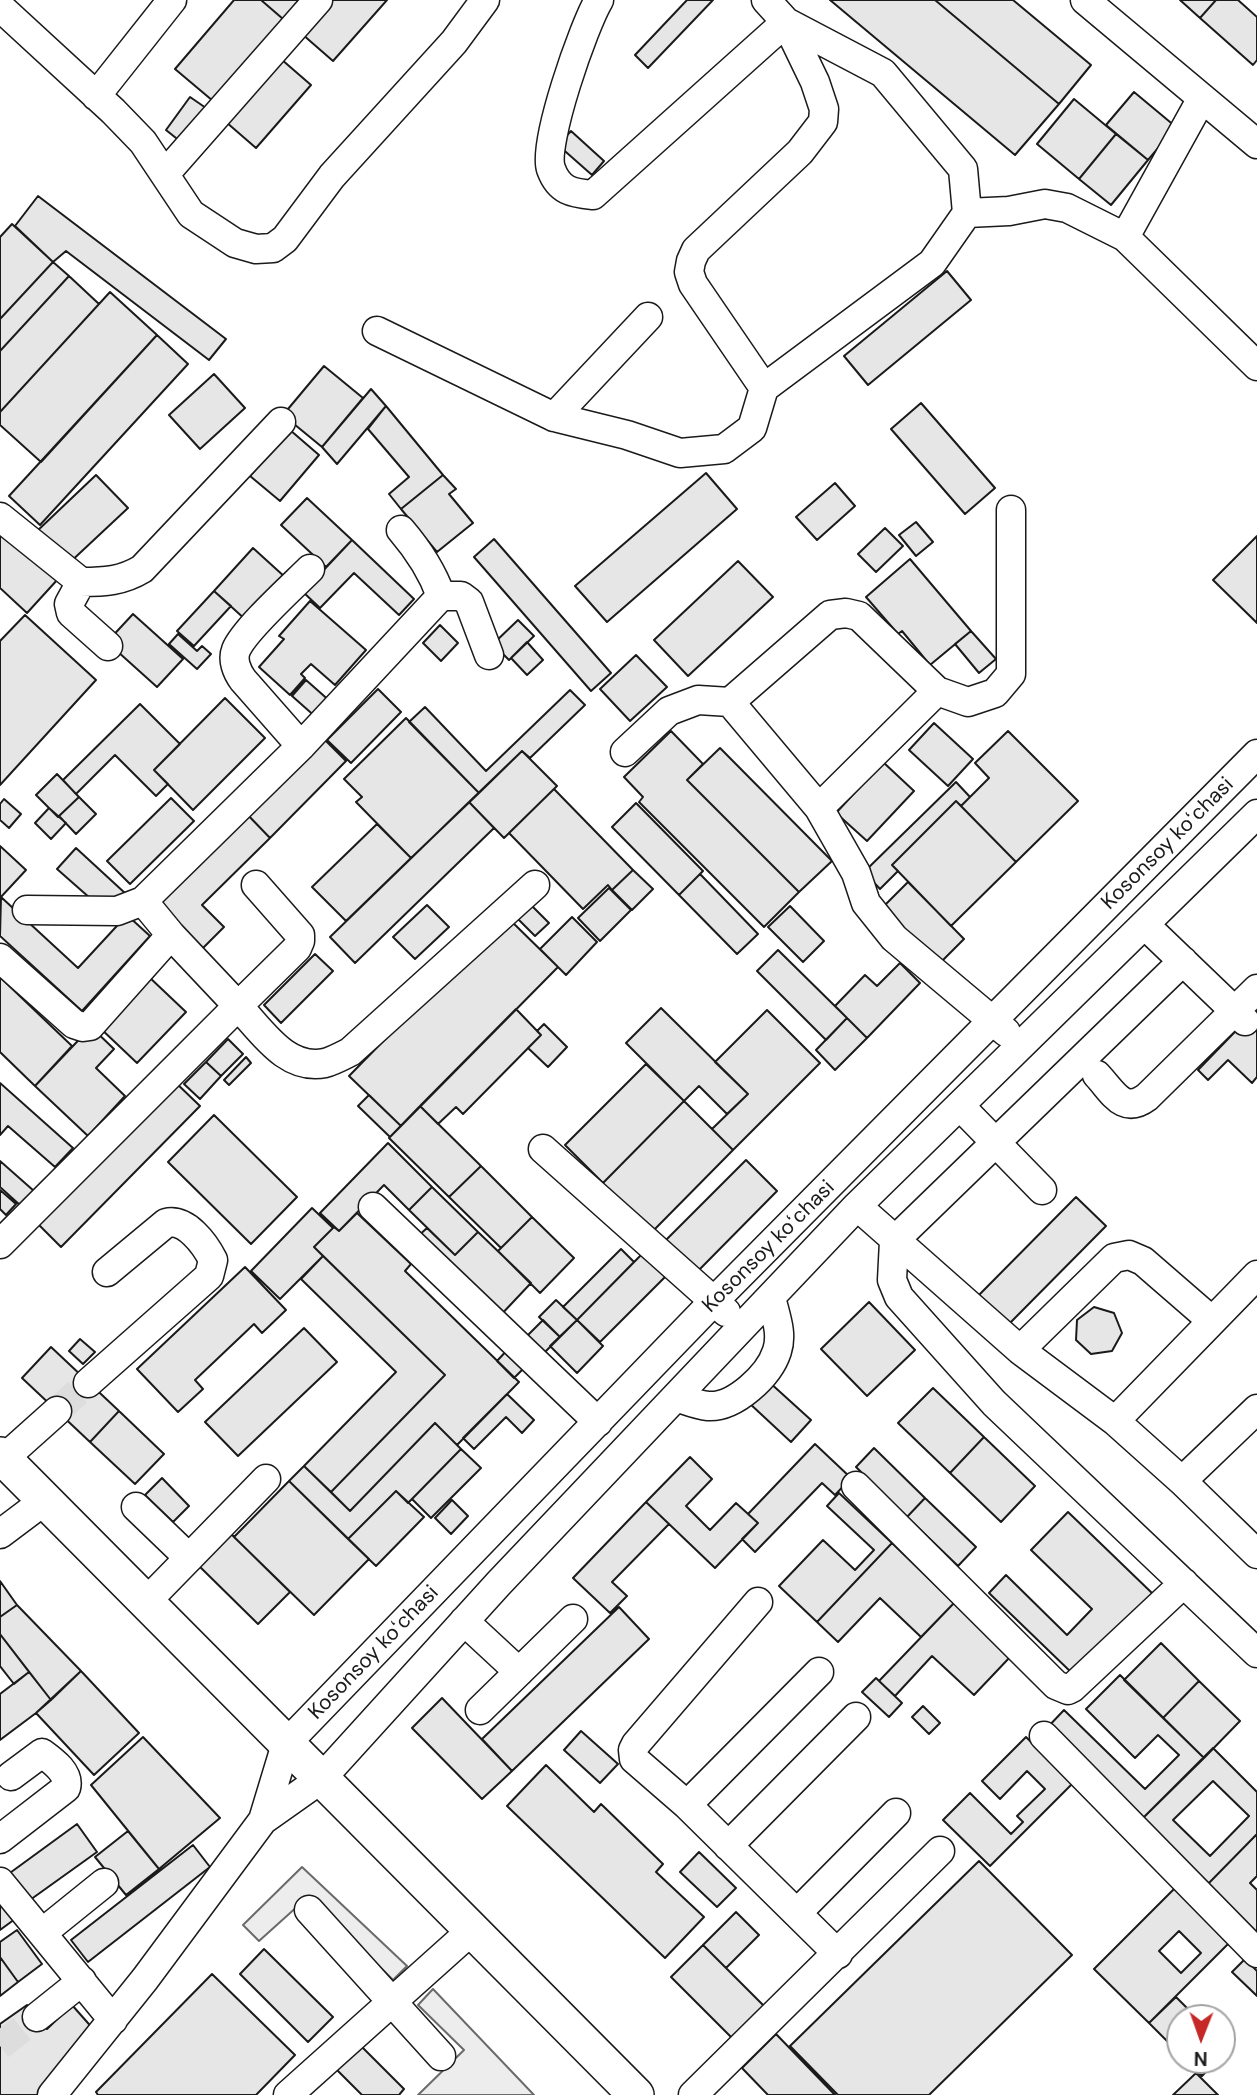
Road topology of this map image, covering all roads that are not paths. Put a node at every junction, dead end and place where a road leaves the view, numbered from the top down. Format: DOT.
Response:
graph roads {
  1 [pos="172,0"];
  2 [pos="317,0"];
  3 [pos="485,0"];
  4 [pos="599,0"];
  5 [pos="766,0"];
  6 [pos="1085,0"];
  7 [pos="11,8"];
  8 [pos="786,22"];
  9 [pos="96,96"];
  10 [pos="1202,98"];
  11 [pos="1252,135"];
  12 [pos="164,174"];
  13 [pos="967,213"];
  14 [pos="1125,237"];
  15 [pos="648,317"];
  16 [pos="377,331"];
  17 [pos="1257,366"];
  18 [pos="764,388"];
  19 [pos="554,417"];
  20 [pos="281,422"];
  21 [pos="1011,510"];
  22 [pos="0,517"];
  23 [pos="401,530"];
  24 [pos="310,569"];
  25 [pos="81,582"];
  26 [pos="441,596"];
  27 [pos="108,646"];
  28 [pos="489,655"];
  29 [pos="937,691"];
  30 [pos="730,702"];
  31 [pos="301,747"];
  32 [pos="625,752"];
  33 [pos="1257,754"];
  34 [pos="819,808"];
  35 [pos="1257,814"];
  36 [pos="256,885"];
  37 [pos="535,885"];
  38 [pos="143,901"];
  39 [pos="27,909"];
  40 [pos="1145,925"];
  41 [pos="171,935"];
  42 [pos="0,958"];
  43 [pos="1183,961"];
  44 [pos="1257,989"];
  45 [pos="238,1006"];
  46 [pos="1240,1017"];
  47 [pos="993,1020"];
  48 [pos="1020,1046"];
  49 [pos="1097,1075"];
  50 [pos="960,1106"];
  51 [pos="996,1142"];
  52 [pos="543,1149"];
  53 [pos="1042,1189"];
  54 [pos="858,1206"];
  55 [pos="373,1207"];
  56 [pos="894,1241"];
  57 [pos="0,1244"];
  58 [pos="107,1272"];
  59 [pos="1257,1275"];
  60 [pos="771,1297"];
  61 [pos="714,1301"];
  62 [pos="1211,1320"];
  63 [pos="743,1327"];
  64 [pos="1020,1350"];
  65 [pos="89,1383"];
  66 [pos="676,1397"];
  67 [pos="1257,1409"];
  68 [pos="57,1411"];
  69 [pos="1115,1421"];
  70 [pos="598,1422"];
  71 [pos="1,1458"];
  72 [pos="266,1479"];
  73 [pos="1182,1481"];
  74 [pos="856,1486"];
  75 [pos="44,1501"];
  76 [pos="136,1507"];
  77 [pos="0,1534"];
  78 [pos="1257,1554"];
  79 [pos="189,1558"];
  80 [pos="1184,1583"];
  81 [pos="146,1602"];
  82 [pos="758,1602"];
  83 [pos="573,1619"];
  84 [pos="464,1621"];
  85 [pos="1257,1653"];
  86 [pos="519,1672"];
  87 [pos="819,1672"];
  88 [pos="480,1710"];
  89 [pos="856,1717"];
  90 [pos="1044,1736"];
  91 [pos="286,1744"];
  92 [pos="11,1776"];
  93 [pos="321,1779"];
  94 [pos="687,1805"];
  95 [pos="896,1813"];
  96 [pos="263,1820"];
  97 [pos="0,1839"];
  98 [pos="728,1846"];
  99 [pos="940,1852"];
  100 [pos="0,1882"];
  101 [pos="104,1883"];
  102 [pos="309,1910"];
  103 [pos="797,1913"];
  104 [pos="471,1931"];
  105 [pos="42,1933"];
  106 [pos="1257,1953"];
  107 [pos="838,1954"];
  108 [pos="82,1980"];
  109 [pos="391,2001"];
  110 [pos="37,2017"];
  111 [pos="113,2020"];
  112 [pos="441,2056"];
  113 [pos="710,2089"];
  114 [pos="52,2095"];
  115 [pos="288,2095"];
  116 [pos="636,2095"];
  1 -- 9 [label="street"];
  2 -- 12 [label="street"];
  3 -- 12 [label="street"];
  4 -- 8 [label="street"];
  5 -- 8 [label="street"];
  6 -- 10 [label="street"];
  7 -- 9 [label="street"];
  8 -- 13 [label="street"];
  8 -- 18 [label="street"];
  9 -- 12 [label="street"];
  10 -- 11 [label="street"];
  10 -- 14 [label="street"];
  13 -- 14 [label="street"];
  13 -- 18 [label="street"];
  14 -- 17 [label="street"];
  15 -- 19 [label="street"];
  16 -- 19 [label="street"];
  18 -- 19 [label="street"];
  20 -- 25 [label="street"];
  21 -- 29 [label="street"];
  22 -- 25 [label="street"];
  23 -- 26 [label="street"];
  24 -- 31 [label="street"];
  25 -- 27 [label="street"];
  26 -- 28 [label="street"];
  26 -- 31 [label="street"];
  29 -- 30 [label="street"];
  29 -- 34 [label="street"];
  30 -- 32 [label="street"];
  30 -- 34 [label="street"];
  31 -- 38 [label="street"];
  33 -- 47 [label="street, Kosonsoy koʻchasi"];
  34 -- 47 [label="street"];
  35 -- 40 [label="street, Kosonsoy koʻchasi"];
  36 -- 45 [label="street"];
  37 -- 45 [label="street"];
  38 -- 39 [label="street"];
  38 -- 41 [label="street"];
  40 -- 43 [label="street"];
  40 -- 48 [label="street, Kosonsoy koʻchasi"];
  41 -- 42 [label="street"];
  41 -- 45 [label="street"];
  43 -- 46 [label="street"];
  43 -- 51 [label="street"];
  44 -- 46 [label="street"];
  45 -- 57 [label="street"];
  46 -- 49 [label="street"];
  47 -- 48 [label="street"];
  47 -- 61 [label="street, Kosonsoy koʻchasi"];
  48 -- 50 [label="street, Kosonsoy koʻchasi"];
  50 -- 51 [label="street"];
  50 -- 54 [label="street, Kosonsoy koʻchasi"];
  51 -- 53 [label="street"];
  51 -- 56 [label="street"];
  52 -- 61 [label="street"];
  54 -- 56 [label="street"];
  54 -- 60 [label="street, Kosonsoy koʻchasi"];
  55 -- 70 [label="street"];
  56 -- 64 [label="street"];
  56 -- 80 [label="street"];
  58 -- 65 [label="street"];
  59 -- 62 [label="street"];
  60 -- 63 [label="street, Kosonsoy koʻchasi"];
  60 -- 66 [label="street"];
  61 -- 63 [label="street"];
  61 -- 70 [label="street, Kosonsoy koʻchasi"];
  62 -- 64 [label="street"];
  62 -- 69 [label="street"];
  63 -- 66 [label="street, Kosonsoy koʻchasi"];
  64 -- 69 [label="street"];
  66 -- 84 [label="street, Kosonsoy koʻchasi"];
  67 -- 73 [label="street"];
  68 -- 71 [label="street"];
  69 -- 73 [label="street"];
  70 -- 91 [label="street, Kosonsoy koʻchasi"];
  71 -- 75 [label="main road"];
  72 -- 79 [label="street"];
  73 -- 78 [label="street"];
  74 -- 80 [label="street"];
  75 -- 77 [label="street"];
  75 -- 81 [label="main road"];
  76 -- 79 [label="street"];
  79 -- 81 [label="street"];
  80 -- 85 [label="street"];
  81 -- 91 [label="main road"];
  82 -- 94 [label="street"];
  83 -- 86 [label="street"];
  84 -- 86 [label="street"];
  84 -- 93 [label="street, Kosonsoy koʻchasi"];
  86 -- 88 [label="street"];
  87 -- 94 [label="street"];
  89 -- 98 [label="street"];
  90 -- 106 [label="street"];
  91 -- 93 [label="main road"];
  91 -- 96 [label="street"];
  92 -- 97 [label="street"];
  93 -- 96 [label="street, Kosonsoy koʻchasi"];
  93 -- 104 [label="main road"];
  94 -- 98 [label="street"];
  95 -- 103 [label="street"];
  96 -- 111 [label="street"];
  98 -- 103 [label="street"];
  99 -- 107 [label="street"];
  100 -- 105 [label="street"];
  101 -- 105 [label="street"];
  102 -- 109 [label="street"];
  103 -- 107 [label="street"];
  104 -- 109 [label="street"];
  104 -- 116 [label="main road"];
  105 -- 108 [label="street"];
  107 -- 113 [label="street"];
  108 -- 110 [label="street"];
  108 -- 111 [label="street"];
  109 -- 112 [label="street"];
  109 -- 115 [label="street"];
  111 -- 114 [label="street"];
}
